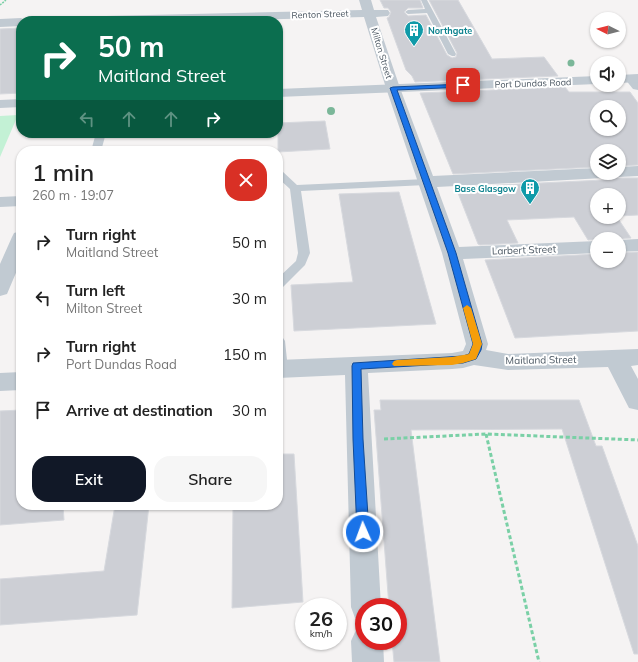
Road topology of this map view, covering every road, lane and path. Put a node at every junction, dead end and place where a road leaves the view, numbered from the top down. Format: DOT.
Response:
graph roads {
  1 [pos="6,0"];
  2 [pos="424,0"];
  3 [pos="0,5"];
  4 [pos="373,8"];
  5 [pos="429,11"];
  6 [pos="408,12"];
  7 [pos="126,16"];
  8 [pos="202,16"];
  9 [pos="254,16"];
  10 [pos="16,22"];
  11 [pos="0,23"];
  12 [pos="452,54"];
  13 [pos="590,80"];
  14 [pos="393,88"];
  15 [pos="283,93"];
  16 [pos="16,103"];
  17 [pos="0,104"];
  18 [pos="638,171"];
  19 [pos="626,172"];
  20 [pos="590,174"];
  21 [pos="283,177"];
  22 [pos="426,182"];
  23 [pos="295,188"];
  24 [pos="16,201"];
  25 [pos="0,202"];
  26 [pos="638,245"];
  27 [pos="626,246"];
  28 [pos="590,247"];
  29 [pos="16,249"];
  30 [pos="452,253"];
  31 [pos="283,280"];
  32 [pos="0,289"];
  33 [pos="473,356"];
  34 [pos="638,357"];
  35 [pos="615,358"];
  36 [pos="356,366"];
  37 [pos="283,369"];
  38 [pos="16,381"];
  39 [pos="0,382"];
  40 [pos="637,395"];
  41 [pos="486,434"];
  42 [pos="358,439"];
  43 [pos="638,440"];
  44 [pos="366,598"];
  45 [pos="367,650"];
  46 [pos="368,662"];
  47 [pos="539,662"];
  1 -- 3 [label="path"];
  2 -- 5 [label="lane"];
  4 -- 9 [label="street, Renton Street"];
  4 -- 14 [label="street, Milton Street"];
  5 -- 6 [label="lane"];
  5 -- 12 [label="lane"];
  7 -- 8 [label="street, Renton Street"];
  10 -- 11 [label="street"];
  13 -- 14 [label="street, Port Dundas Road"];
  14 -- 15 [label="street, Port Dundas Road"];
  14 -- 22 [label="street, Milton Street"];
  16 -- 17 [label="street"];
  18 -- 19 [label="street"];
  20 -- 22 [label="street"];
  21 -- 23 [label="lane"];
  22 -- 23 [label="lane"];
  22 -- 30 [label="street, Milton Street"];
  23 -- 31 [label="lane"];
  24 -- 25 [label="street"];
  26 -- 27 [label="street"];
  28 -- 30 [label="street, Larbert Street"];
  29 -- 32 [label="street"];
  30 -- 33 [label="street, Milton Street"];
  33 -- 35 [label="street, Maitland Street"];
  33 -- 36 [label="street, Maitland Street"];
  34 -- 35 [label="street, Maitland Street"];
  35 -- 40 [label="street"];
  36 -- 37 [label="street, Maitland Street"];
  36 -- 42 [label="street"];
  38 -- 39 [label="street"];
  41 -- 42 [label="path"];
  41 -- 43 [label="path"];
  41 -- 47 [label="path"];
  42 -- 44 [label="street"];
  45 -- 46 [label="street"];
}
